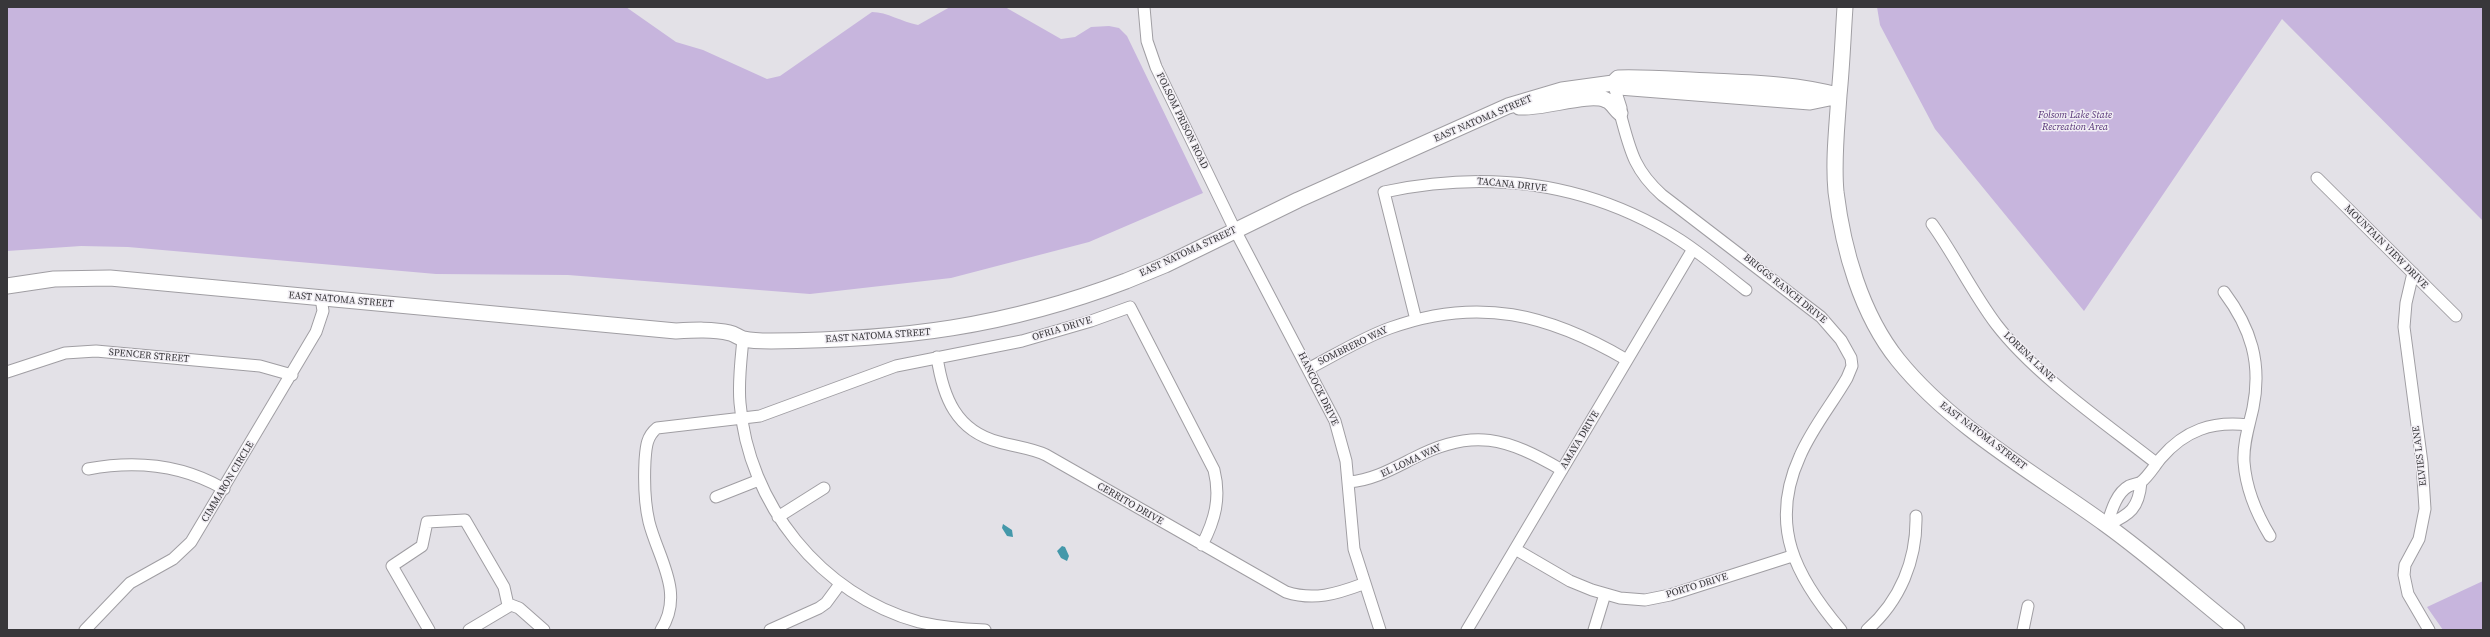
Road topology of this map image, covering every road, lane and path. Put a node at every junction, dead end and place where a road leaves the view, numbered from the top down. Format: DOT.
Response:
graph roads {
  1 [pos="1144,7"];
  2 [pos="1845,7"];
  3 [pos="1613,83"];
  4 [pos="1839,96"];
  5 [pos="1508,106"];
  6 [pos="1620,113"];
  7 [pos="2317,178"];
  8 [pos="1932,224"];
  9 [pos="1235,230"];
  10 [pos="1693,249"];
  11 [pos="2413,273"];
  12 [pos="7,286"];
  13 [pos="1746,290"];
  14 [pos="2224,292"];
  15 [pos="321,298"];
  16 [pos="2456,316"];
  17 [pos="1416,320"];
  18 [pos="743,339"];
  19 [pos="937,357"];
  20 [pos="1627,360"];
  21 [pos="1308,369"];
  22 [pos="7,372"];
  23 [pos="292,375"];
  24 [pos="742,418"];
  25 [pos="2248,425"];
  26 [pos="2156,463"];
  27 [pos="88,469"];
  28 [pos="1562,470"];
  29 [pos="759,480"];
  30 [pos="1349,482"];
  31 [pos="2141,482"];
  32 [pos="824,488"];
  33 [pos="224,489"];
  34 [pos="716,497"];
  35 [pos="1916,516"];
  36 [pos="778,517"];
  37 [pos="2108,525"];
  38 [pos="2270,536"];
  39 [pos="1202,545"];
  40 [pos="1515,549"];
  41 [pos="1792,556"];
  42 [pos="840,584"];
  43 [pos="1363,584"];
  44 [pos="1604,594"];
  45 [pos="508,605"];
  46 [pos="2028,606"];
  47 [pos="86,630"];
  48 [pos="429,630"];
  49 [pos="469,630"];
  50 [pos="544,630"];
  51 [pos="661,630"];
  52 [pos="770,630"];
  53 [pos="985,630"];
  54 [pos="1380,630"];
  55 [pos="1467,630"];
  56 [pos="1594,630"];
  57 [pos="1841,630"];
  58 [pos="1867,630"];
  59 [pos="2023,630"];
  60 [pos="2236,630"];
  61 [pos="2429,630"];
  1 -- 9 [label="street, FOLSOM PRISON ROAD"];
  2 -- 4 [label="main road"];
  3 -- 4 [label="main road, EAST NATOMA STREET"];
  3 -- 5 [label="main road, EAST NATOMA STREET"];
  3 -- 6 [label="street, BRIGGS RANCH DRIVE"];
  4 -- 37 [label="main road, EAST NATOMA STREET"];
  5 -- 6 [label="main road"];
  5 -- 9 [label="main road, EAST NATOMA STREET"];
  6 -- 41 [label="street, BRIGGS RANCH DRIVE"];
  7 -- 11 [label="street, MOUNTAIN VIEW DRIVE"];
  8 -- 26 [label="street, LORENA LANE"];
  9 -- 18 [label="main road, EAST NATOMA STREET"];
  9 -- 21 [label="street, HANCOCK DRIVE"];
  10 -- 13 [label="street, TACANA DRIVE"];
  10 -- 17 [label="street, TACANA DRIVE"];
  10 -- 20 [label="street, AMAYA DRIVE"];
  11 -- 16 [label="street, MOUNTAIN VIEW DRIVE"];
  11 -- 61 [label="street, ELVIES LANE"];
  12 -- 15 [label="main road, EAST NATOMA STREET"];
  14 -- 25 [label="street"];
  15 -- 18 [label="main road, EAST NATOMA STREET"];
  15 -- 23 [label="street, CIMMARON CIRCLE"];
  17 -- 20 [label="street, SOMBRERO WAY"];
  17 -- 21 [label="street, SOMBRERO WAY"];
  18 -- 24 [label="street"];
  19 -- 24 [label="street, OFRIA DRIVE"];
  19 -- 39 [label="street, CERRITO DRIVE"];
  19 -- 39 [label="street, OFRIA DRIVE"];
  20 -- 28 [label="street, AMAYA DRIVE"];
  21 -- 30 [label="street, HANCOCK DRIVE"];
  22 -- 23 [label="street, SPENCER STREET"];
  23 -- 33 [label="street, CIMMARON CIRCLE"];
  24 -- 29 [label="street"];
  24 -- 51 [label="street, OFRIA DRIVE"];
  25 -- 26 [label="street"];
  25 -- 38 [label="street"];
  26 -- 31 [label="street"];
  27 -- 33 [label="street"];
  28 -- 30 [label="street, EL LOMA WAY"];
  28 -- 40 [label="street, AMAYA DRIVE"];
  29 -- 34 [label="street"];
  29 -- 36 [label="street"];
  30 -- 43 [label="street, HANCOCK DRIVE"];
  31 -- 37 [label="street"];
  31 -- 37 [label="street"];
  32 -- 36 [label="street"];
  33 -- 47 [label="street, CIMMARON CIRCLE"];
  35 -- 58 [label="street"];
  36 -- 42 [label="street"];
  37 -- 60 [label="main road, EAST NATOMA STREET"];
  39 -- 43 [label="street, CERRITO DRIVE"];
  40 -- 44 [label="street, PORTO DRIVE"];
  40 -- 55 [label="street, AMAYA DRIVE"];
  41 -- 44 [label="street, PORTO DRIVE"];
  41 -- 57 [label="street, BRIGGS RANCH DRIVE"];
  42 -- 52 [label="street"];
  42 -- 53 [label="street"];
  43 -- 54 [label="street, HANCOCK DRIVE"];
  44 -- 56 [label="street"];
  45 -- 48 [label="street"];
  45 -- 49 [label="street"];
  45 -- 50 [label="street"];
  46 -- 59 [label="street"];
}
